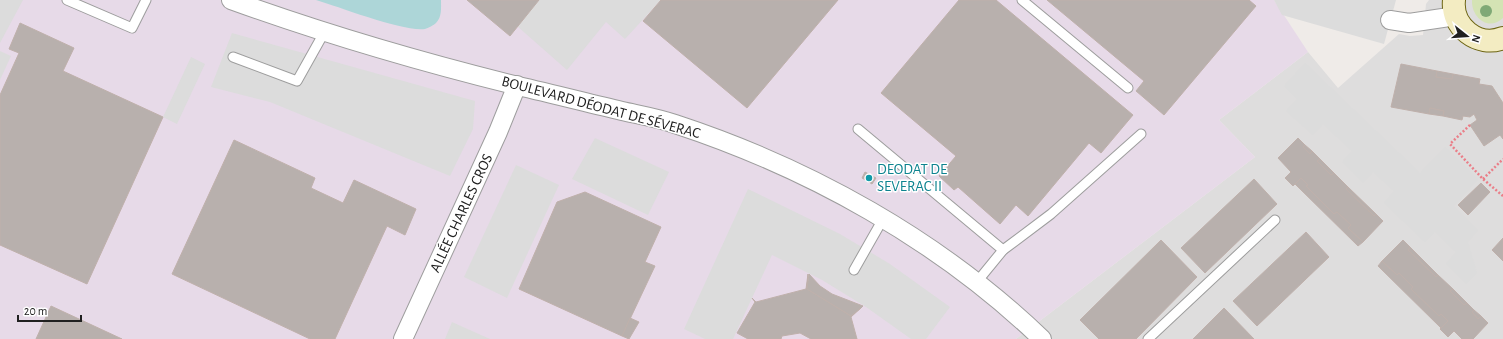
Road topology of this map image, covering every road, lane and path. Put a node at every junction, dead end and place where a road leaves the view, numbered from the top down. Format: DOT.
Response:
graph roads {
  1 [pos="66,0"];
  2 [pos="146,0"];
  3 [pos="231,0"];
  4 [pos="1022,0"];
  5 [pos="1455,8"];
  6 [pos="1390,20"];
  7 [pos="325,31"];
  8 [pos="1498,43"];
  9 [pos="233,57"];
  10 [pos="517,86"];
  11 [pos="1128,88"];
  12 [pos="1470,125"];
  13 [pos="858,129"];
  14 [pos="1141,134"];
  15 [pos="1503,159"];
  16 [pos="1483,179"];
  17 [pos="1503,196"];
  18 [pos="883,219"];
  19 [pos="1275,220"];
  20 [pos="1003,250"];
  21 [pos="854,270"];
  22 [pos="976,283"];
  23 [pos="403,339"];
  24 [pos="1042,339"];
  25 [pos="1148,339"];
  1 -- 2 [label="lane"];
  3 -- 7 [label="street, BOULEVARD DÉODAT DE SÉVERAC"];
  4 -- 11 [label="lane"];
  5 -- 6 [label="street"];
  5 -- 8 [label="main road"];
  7 -- 9 [label="lane"];
  7 -- 10 [label="street, BOULEVARD DÉODAT DE SÉVERAC"];
  10 -- 18 [label="street, BOULEVARD DÉODAT DE SÉVERAC"];
  10 -- 23 [label="street, ALLÉE CHARLES CROS"];
  12 -- 16 [label="path"];
  13 -- 20 [label="lane"];
  14 -- 20 [label="lane"];
  15 -- 16 [label="path"];
  16 -- 17 [label="path"];
  18 -- 21 [label="lane"];
  18 -- 22 [label="street, BOULEVARD DÉODAT DE SÉVERAC"];
  19 -- 25 [label="lane"];
  20 -- 22 [label="lane"];
  22 -- 24 [label="street, BOULEVARD DÉODAT DE SÉVERAC"];
}
